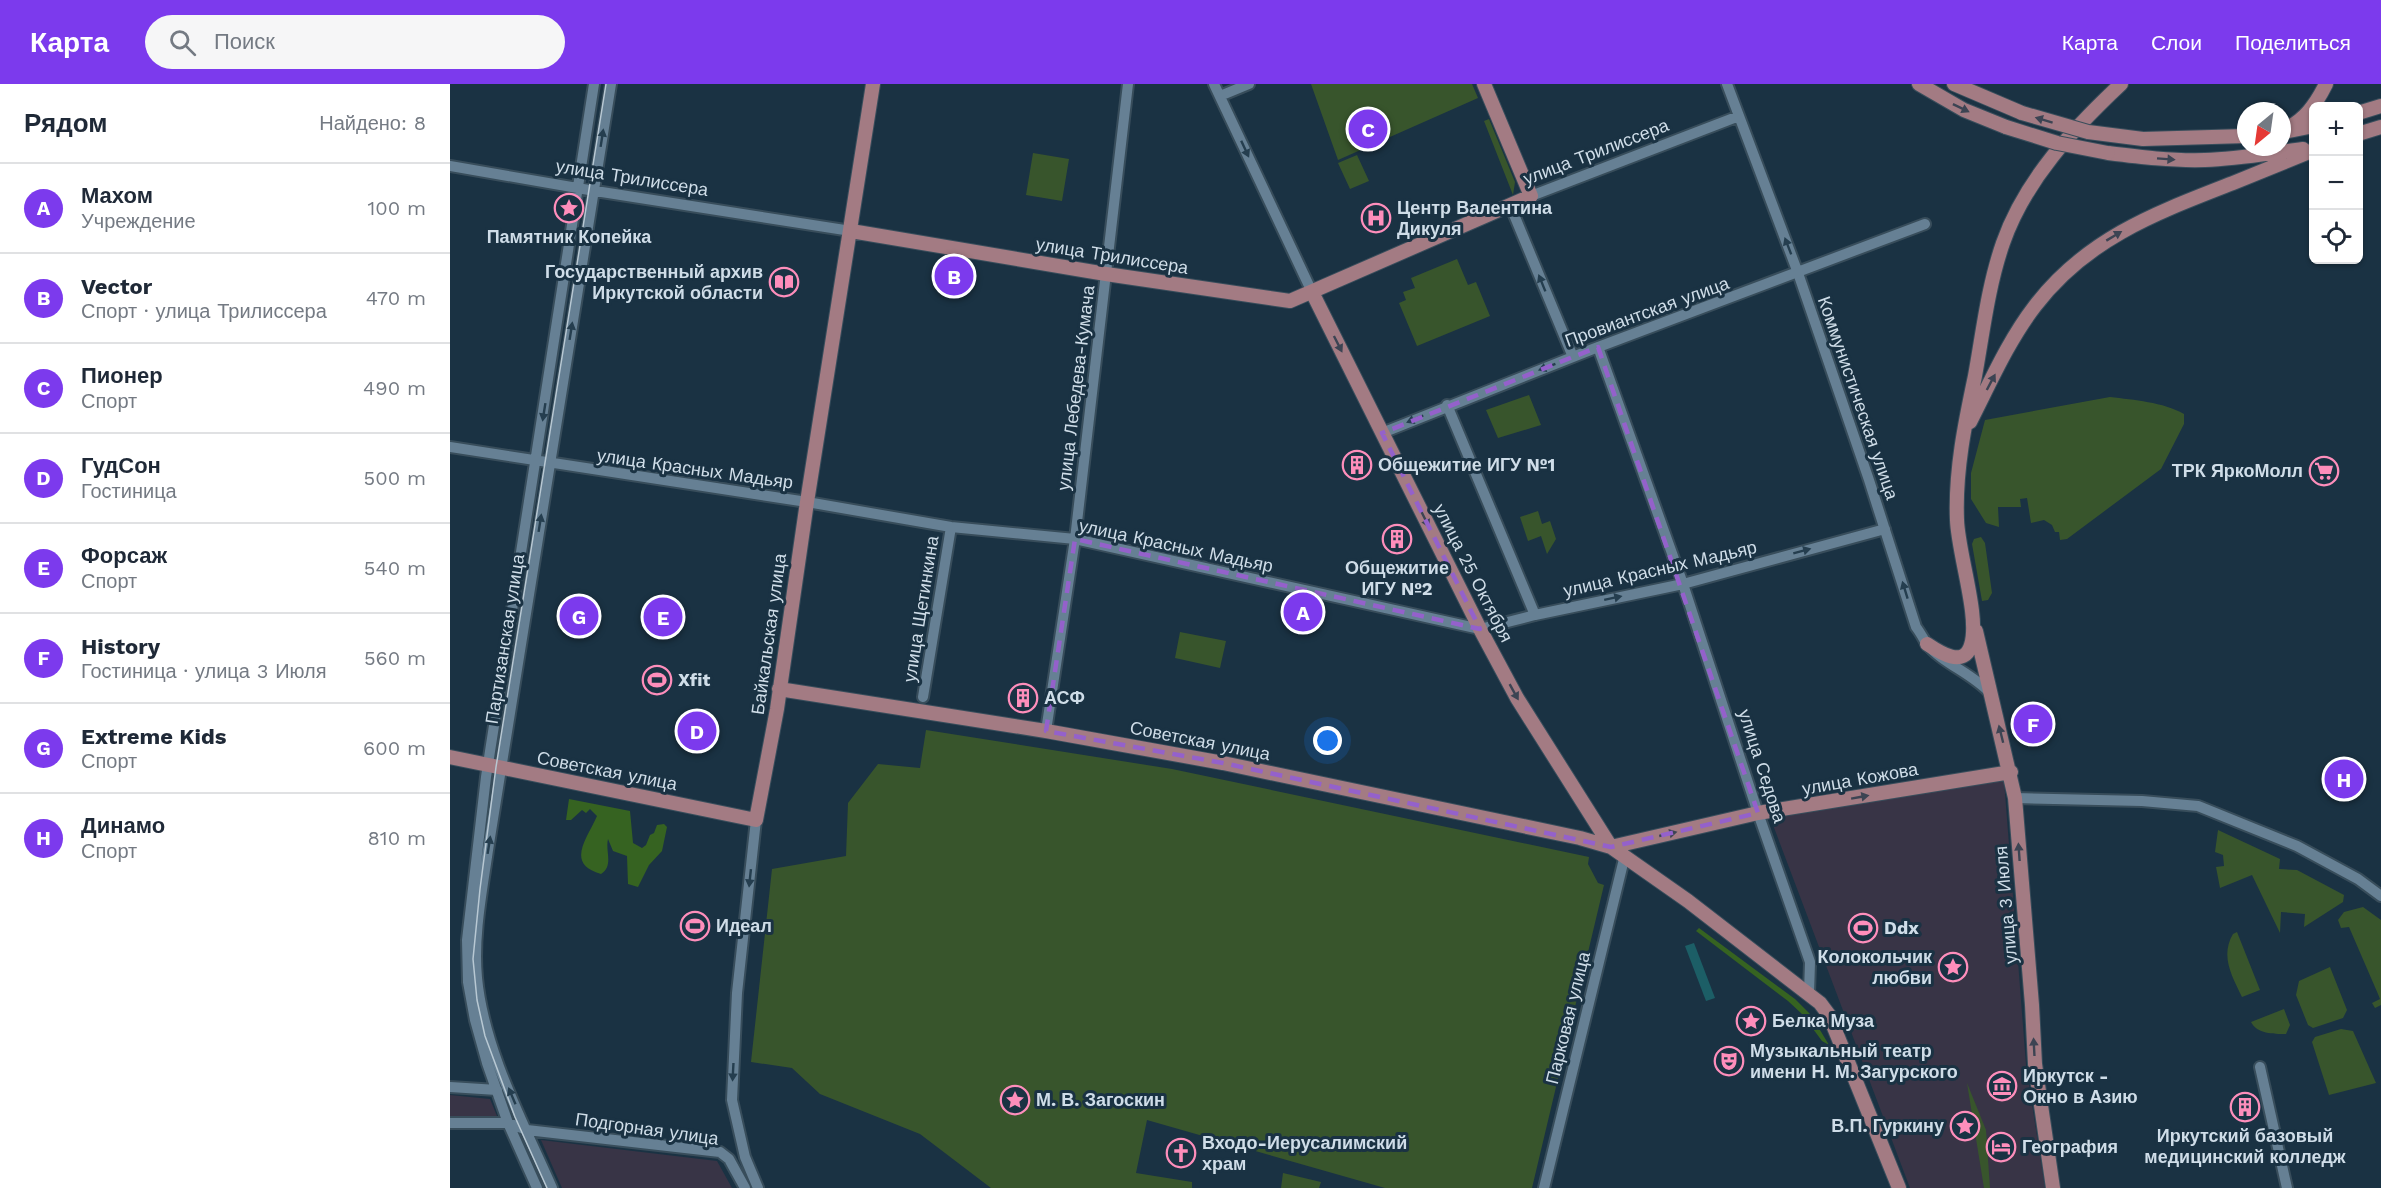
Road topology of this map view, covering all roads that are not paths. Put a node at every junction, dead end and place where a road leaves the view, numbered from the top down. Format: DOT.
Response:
graph roads {
  1 [pos="594,84"];
  2 [pos="611,84"];
  3 [pos="873,84"];
  4 [pos="1128,84"];
  5 [pos="1214,84"];
  6 [pos="1249,84"];
  7 [pos="1484,84"];
  8 [pos="1727,84"];
  9 [pos="1918,84"];
  10 [pos="1954,84"];
  11 [pos="2121,84"];
  12 [pos="2326,84"];
  13 [pos="1220,96"];
  14 [pos="2381,106"];
  15 [pos="2363,111"];
  16 [pos="1739,116"];
  17 [pos="2291,125"];
  18 [pos="2381,126"];
  19 [pos="2309,127"];
  20 [pos="2291,130"];
  21 [pos="2363,132"];
  22 [pos="2237,137"];
  23 [pos="2309,149"];
  24 [pos="2309,151"];
  25 [pos="450,166"];
  26 [pos="579,188"];
  27 [pos="594,191"];
  28 [pos="1531,196"];
  29 [pos="1510,205"];
  30 [pos="1925,224"];
  31 [pos="1295,225"];
  32 [pos="851,231"];
  33 [pos="1282,231"];
  34 [pos="1798,273"];
  35 [pos="1106,274"];
  36 [pos="1312,292"];
  37 [pos="1598,347"];
  38 [pos="1573,357"];
  39 [pos="1447,405"];
  40 [pos="1382,433"];
  41 [pos="1963,434"];
  42 [pos="450,447"];
  43 [pos="536,462"];
  44 [pos="550,464"];
  45 [pos="807,502"];
  46 [pos="951,527"];
  47 [pos="1885,529"];
  48 [pos="1075,539"];
  49 [pos="1683,584"];
  50 [pos="1535,615"];
  51 [pos="1974,623"];
  52 [pos="1480,629"];
  53 [pos="1927,644"];
  54 [pos="779,689"];
  55 [pos="1992,696"];
  56 [pos="923,697"];
  57 [pos="1046,731"];
  58 [pos="450,757"];
  59 [pos="495,767"];
  60 [pos="2011,772"];
  61 [pos="2015,798"];
  62 [pos="1758,813"];
  63 [pos="756,820"];
  64 [pos="1611,847"];
  65 [pos="1625,855"];
  66 [pos="2381,896"];
  67 [pos="1809,993"];
  68 [pos="2260,1067"];
  69 [pos="450,1087"];
  70 [pos="497,1090"];
  71 [pos="450,1123"];
  72 [pos="508,1123"];
  73 [pos="527,1130"];
  74 [pos="537,1188"];
  75 [pos="552,1188"];
  76 [pos="745,1188"];
  77 [pos="758,1188"];
  78 [pos="1544,1188"];
  79 [pos="1899,1188"];
  80 [pos="2054,1188"];
  81 [pos="2287,1188"];
  1 -- 26 [label="street, Партизанская улица"];
  27 -- 2 [label="street, Партизанская улица, one-way"];
  3 -- 32 [label="main road, Байкальская улица"];
  4 -- 35 [label="street, улица Лебедева-Кумача"];
  5 -- 13 [label="street, улица 25 Октября"];
  6 -- 13 [label="street"];
  7 -- 28 [label="main road"];
  8 -- 16 [label="street, Коммунистическая улица"];
  9 -- 23 [label="main road, one-way, bridge"];
  22 -- 10 [label="main road, one-way, bridge"];
  11 -- 41 [label="main road, улица 3 Июля"];
  12 -- 17 [label="main road"];
  13 -- 33 [label="street, улица 25 Октября, one-way"];
  14 -- 15 [label="main road"];
  16 -- 28 [label="street, улица Трилиссера"];
  34 -- 16 [label="street, Коммунистическая улица, one-way"];
  18 -- 21 [label="main road"];
  19 -- 20 [label="main road"];
  41 -- 24 [label="main road, one-way"];
  25 -- 26 [label="street, улица Трилиссера"];
  26 -- 27 [label="street, улица Трилиссера"];
  26 -- 43 [label="street, Партизанская улица, one-way"];
  27 -- 32 [label="street, улица Трилиссера"];
  44 -- 27 [label="street, Партизанская улица, one-way"];
  28 -- 29 [label="main road, улица Трилиссера"];
  29 -- 36 [label="main road, улица Трилиссера"];
  38 -- 29 [label="street, one-way"];
  30 -- 34 [label="street, Провиантская улица"];
  31 -- 33 [label="street"];
  32 -- 35 [label="main road, улица Трилиссера"];
  32 -- 45 [label="main road, Байкальская улица"];
  33 -- 36 [label="street, улица 25 Октября"];
  34 -- 37 [label="street, Провиантская улица"];
  34 -- 47 [label="street, Коммунистическая улица"];
  35 -- 36 [label="main road, улица Трилиссера"];
  35 -- 48 [label="street, улица Лебедева-Кумача"];
  36 -- 40 [label="main road, улица 25 Октября, one-way"];
  37 -- 38 [label="street, Провиантская улица"];
  37 -- 49 [label="street, улица Седова"];
  38 -- 39 [label="street, Провиантская улица, one-way"];
  39 -- 40 [label="street, Провиантская улица, one-way"];
  39 -- 50 [label="street"];
  40 -- 52 [label="main road, улица 25 Октября, one-way"];
  41 -- 51 [label="main road, улица 3 Июля"];
  42 -- 43 [label="street, улица Красных Мадьяр"];
  43 -- 44 [label="street, улица Красных Мадьяр"];
  43 -- 59 [label="street, Партизанская улица"];
  44 -- 45 [label="street, улица Красных Мадьяр"];
  59 -- 44 [label="street, Партизанская улица, one-way"];
  45 -- 46 [label="street, улица Красных Мадьяр"];
  45 -- 54 [label="main road, Байкальская улица"];
  46 -- 48 [label="street, улица Красных Мадьяр"];
  46 -- 56 [label="street, улица Щетинкина"];
  49 -- 47 [label="street, улица Красных Мадьяр, one-way"];
  53 -- 47 [label="street, Коммунистическая улица, one-way"];
  48 -- 52 [label="street, улица Красных Мадьяр"];
  48 -- 57 [label="street, улица Лебедева-Кумача"];
  50 -- 49 [label="street, улица Красных Мадьяр, one-way"];
  49 -- 62 [label="street, улица Седова"];
  50 -- 52 [label="street, улица Красных Мадьяр"];
  51 -- 53 [label="main road"];
  51 -- 55 [label="main road, улица 3 Июля"];
  52 -- 64 [label="main road, улица 25 Октября, one-way"];
  53 -- 55 [label="street, Коммунистическая улица"];
  54 -- 57 [label="main road, Советская улица"];
  54 -- 63 [label="main road, Байкальская улица"];
  60 -- 55 [label="main road, улица 3 Июля, one-way"];
  57 -- 64 [label="main road, Советская улица"];
  58 -- 59 [label="main road, Советская улица"];
  59 -- 63 [label="main road, Советская улица"];
  59 -- 70 [label="street, Партизанская улица"];
  73 -- 59 [label="street, Партизанская улица, one-way"];
  60 -- 61 [label="main road, улица 3 Июля"];
  62 -- 60 [label="main road, улица Кожова, one-way"];
  61 -- 66 [label="street"];
  80 -- 61 [label="main road, улица 3 Июля, one-way"];
  64 -- 62 [label="main road, улица Кожова, one-way"];
  62 -- 67 [label="street, улица Седова"];
  63 -- 77 [label="street, Байкальская улица, one-way"];
  64 -- 65 [label="main road, улица 25 Октября"];
  65 -- 67 [label="main road, улица 25 Октября"];
  65 -- 78 [label="street, Парковая улица"];
  67 -- 79 [label="main road"];
  68 -- 81 [label="street"];
  69 -- 70 [label="street"];
  70 -- 72 [label="street, Партизанская улица"];
  71 -- 72 [label="street"];
  72 -- 73 [label="street, Подгорная улица"];
  72 -- 74 [label="street, Партизанская улица"];
  73 -- 75 [label="street, Партизанская улица"];
  73 -- 76 [label="street, Подгорная улица"];
}
